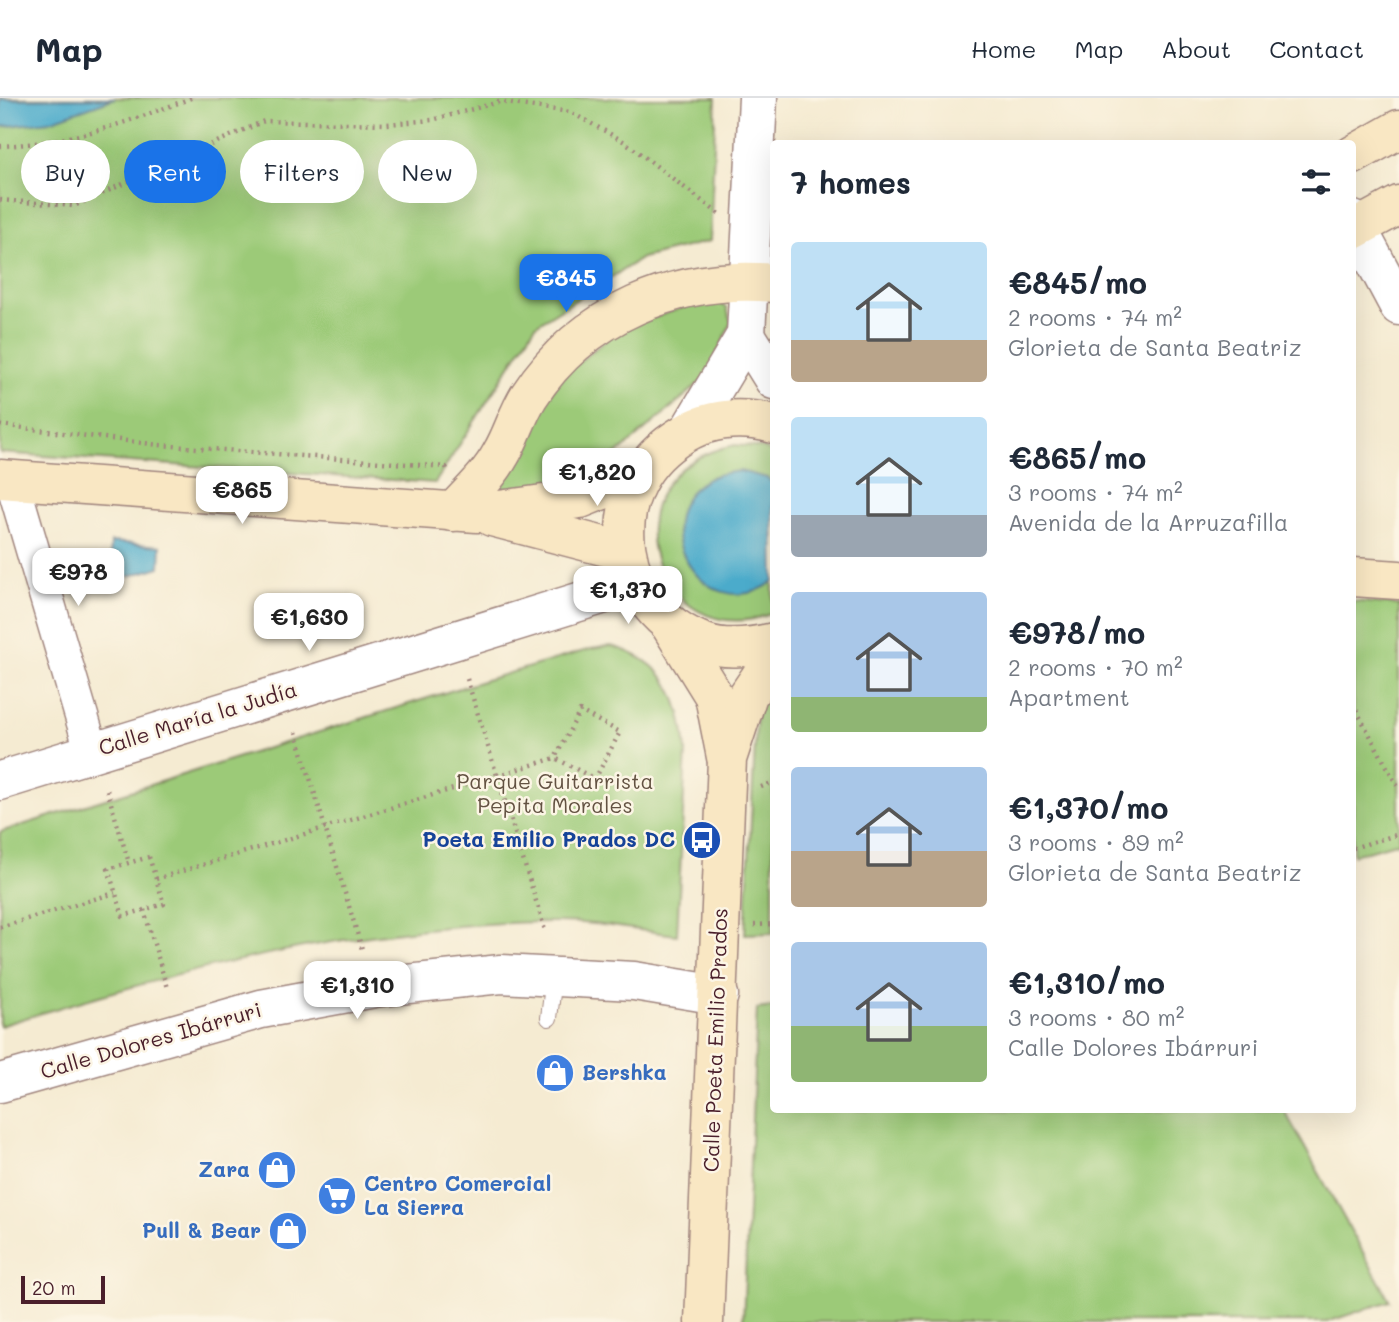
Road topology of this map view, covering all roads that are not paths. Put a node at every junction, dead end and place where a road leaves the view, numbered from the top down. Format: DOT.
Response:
graph roads {
  1 [pos="758,98"];
  2 [pos="1399,129"];
  3 [pos="1356,153"];
  4 [pos="1399,205"];
  5 [pos="1356,225"];
  6 [pos="1356,230"];
  7 [pos="762,282"];
  8 [pos="1399,306"];
  9 [pos="746,335"];
  10 [pos="770,374"];
  11 [pos="770,423"];
  12 [pos="690,429"];
  13 [pos="640,475"];
  14 [pos="6,479"];
  15 [pos="465,508"];
  16 [pos="631,568"];
  17 [pos="1356,577"];
  18 [pos="1399,580"];
  19 [pos="670,625"];
  20 [pos="770,643"];
  21 [pos="770,663"];
  22 [pos="92,752"];
  23 [pos="727,759"];
  24 [pos="0,780"];
  25 [pos="554,977"];
  26 [pos="719,995"];
  27 [pos="549,1018"];
  28 [pos="0,1083"];
  29 [pos="704,1322"];
  1 -- 7 [label="street"];
  2 -- 3 [label="main road"];
  4 -- 5 [label="main road"];
  6 -- 8 [label="street"];
  7 -- 9 [label="street"];
  7 -- 15 [label="main road"];
  9 -- 10 [label="street"];
  9 -- 12 [label="street"];
  11 -- 12 [label="main road"];
  12 -- 13 [label="main road"];
  13 -- 15 [label="main road"];
  13 -- 16 [label="main road"];
  14 -- 15 [label="main road"];
  14 -- 22 [label="street"];
  15 -- 16 [label="main road"];
  16 -- 19 [label="main road"];
  16 -- 22 [label="street, Calle María la Judía"];
  17 -- 18 [label="main road"];
  19 -- 20 [label="main road"];
  19 -- 23 [label="main road, Calle Poeta Emilio Prados"];
  21 -- 23 [label="main road, Calle Poeta Emilio Prados"];
  22 -- 24 [label="street, Calle María la Judía"];
  23 -- 26 [label="main road, Calle Poeta Emilio Prados"];
  25 -- 26 [label="street, Calle Dolores Ibárruri"];
  25 -- 27 [label="lane"];
  25 -- 28 [label="street, Calle Dolores Ibárruri"];
  26 -- 29 [label="main road, Calle Poeta Emilio Prados"];
}
